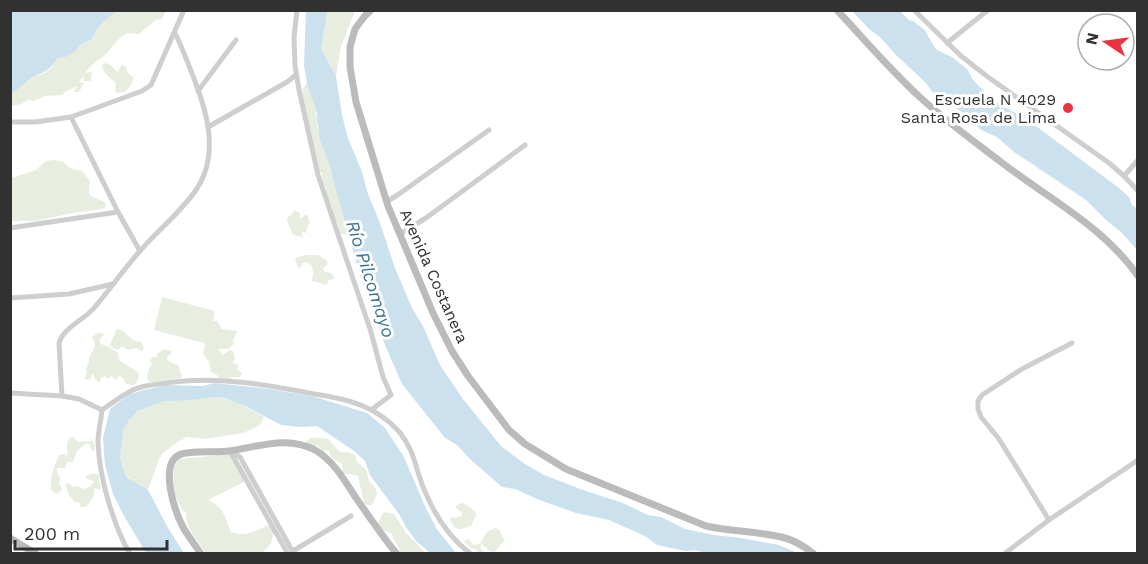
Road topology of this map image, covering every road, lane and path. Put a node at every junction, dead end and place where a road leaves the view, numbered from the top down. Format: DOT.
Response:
graph roads {
  1 [pos="184,10"];
  2 [pos="297,10"];
  3 [pos="371,10"];
  4 [pos="837,10"];
  5 [pos="914,10"];
  6 [pos="988,10"];
  7 [pos="175,33"];
  8 [pos="236,39"];
  9 [pos="947,43"];
  10 [pos="296,75"];
  11 [pos="198,91"];
  12 [pos="71,117"];
  13 [pos="10,122"];
  14 [pos="208,127"];
  15 [pos="489,130"];
  16 [pos="525,145"];
  17 [pos="1137,160"];
  18 [pos="1124,176"];
  19 [pos="1137,191"];
  20 [pos="386,202"];
  21 [pos="118,212"];
  22 [pos="10,228"];
  23 [pos="400,234"];
  24 [pos="140,251"];
  25 [pos="1137,276"];
  26 [pos="113,284"];
  27 [pos="10,298"];
  28 [pos="1072,344"];
  29 [pos="10,393"];
  30 [pos="62,396"];
  31 [pos="102,410"];
  32 [pos="371,410"];
  33 [pos="230,451"];
  34 [pos="1137,460"];
  35 [pos="351,516"];
  36 [pos="1049,520"];
  37 [pos="10,538"];
  38 [pos="292,553"];
  39 [pos="36,554"];
  40 [pos="130,554"];
  41 [pos="201,554"];
  42 [pos="397,554"];
  43 [pos="471,554"];
  44 [pos="814,554"];
  45 [pos="1004,554"];
  1 -- 7 [label="street"];
  2 -- 10 [label="street"];
  3 -- 20 [label="street, Avenida Costanera"];
  4 -- 25 [label="street"];
  5 -- 9 [label="street"];
  6 -- 9 [label="street"];
  7 -- 11 [label="street"];
  7 -- 12 [label="street"];
  8 -- 11 [label="street"];
  9 -- 18 [label="street"];
  10 -- 14 [label="street"];
  10 -- 32 [label="street"];
  11 -- 14 [label="street"];
  12 -- 13 [label="street"];
  12 -- 21 [label="street"];
  14 -- 24 [label="street"];
  15 -- 20 [label="street"];
  16 -- 23 [label="street"];
  17 -- 18 [label="street"];
  18 -- 19 [label="street"];
  20 -- 23 [label="street, Avenida Costanera"];
  21 -- 22 [label="street"];
  21 -- 24 [label="street"];
  23 -- 44 [label="street, Avenida Costanera"];
  24 -- 26 [label="street"];
  26 -- 27 [label="street"];
  26 -- 30 [label="street"];
  28 -- 36 [label="street"];
  29 -- 30 [label="street"];
  30 -- 31 [label="street"];
  31 -- 32 [label="street"];
  31 -- 40 [label="street"];
  32 -- 43 [label="street"];
  33 -- 38 [label="street"];
  33 -- 41 [label="street"];
  33 -- 42 [label="street"];
  34 -- 36 [label="street"];
  35 -- 38 [label="street"];
  36 -- 45 [label="street"];
  37 -- 39 [label="street"];
}
